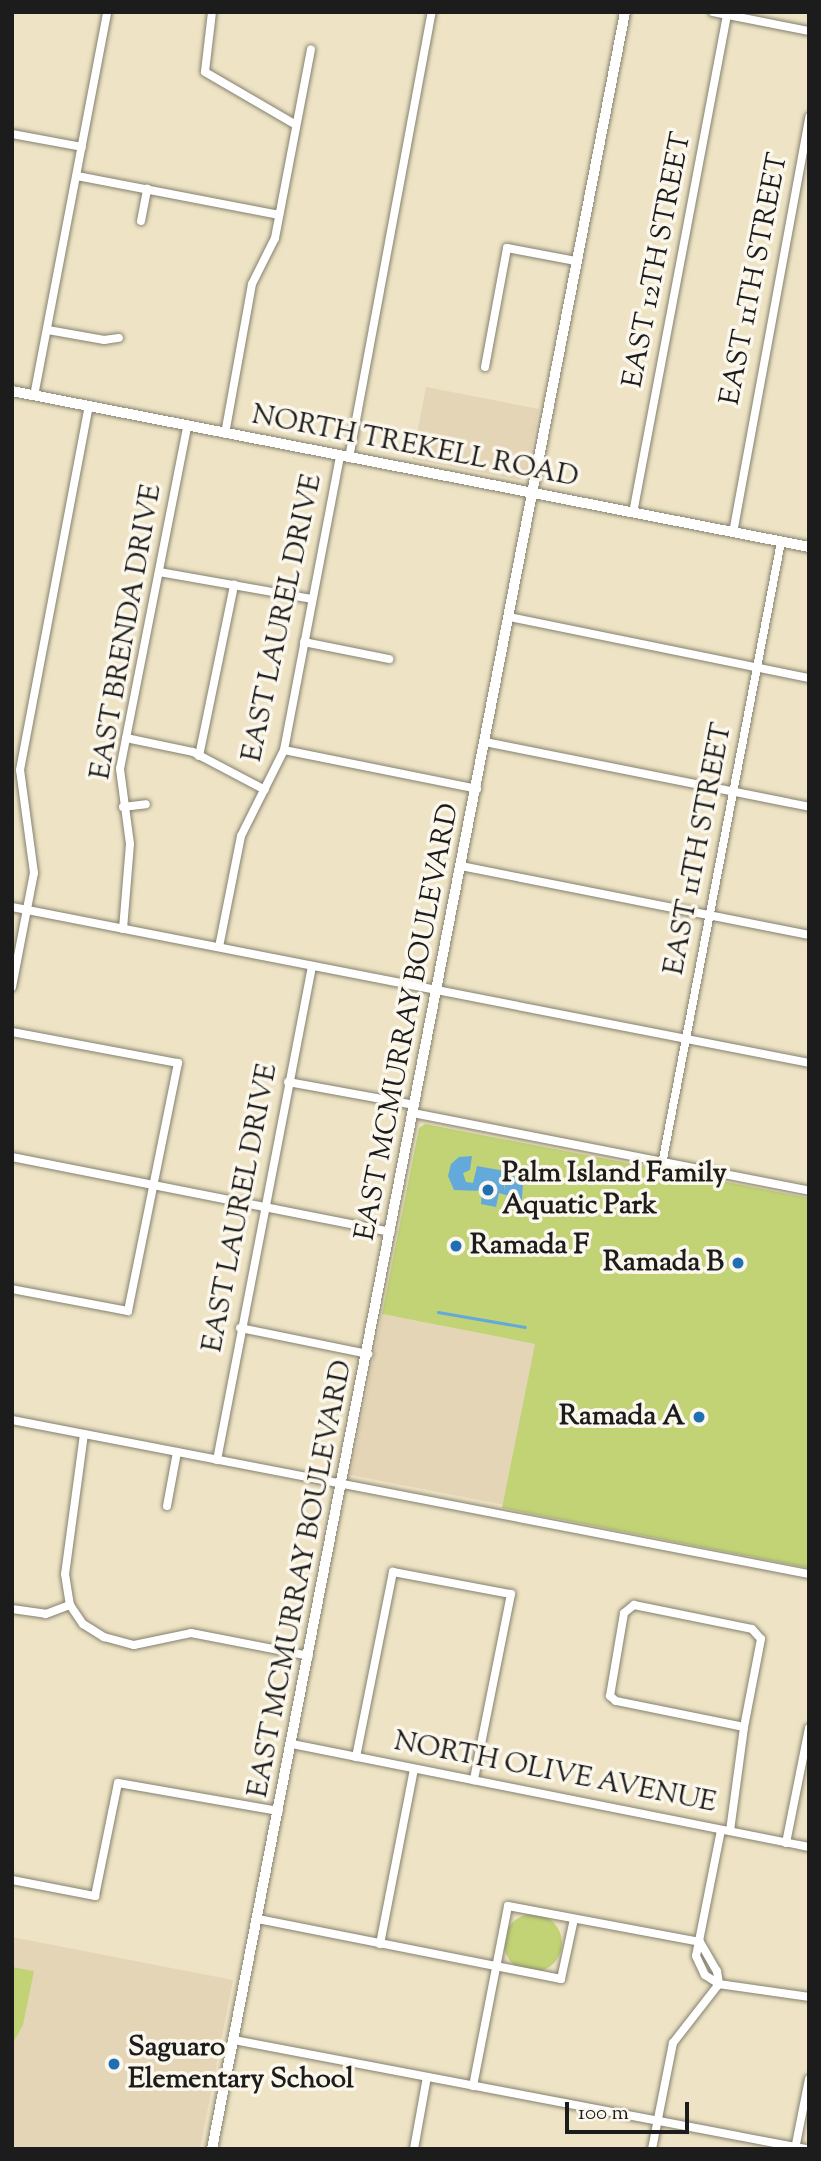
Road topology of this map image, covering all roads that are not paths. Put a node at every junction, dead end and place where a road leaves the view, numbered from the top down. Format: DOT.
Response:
graph roads {
  1 [pos="107,12"];
  2 [pos="212,12"];
  3 [pos="432,12"];
  4 [pos="625,12"];
  5 [pos="713,12"];
  6 [pos="727,15"];
  7 [pos="809,31"];
  8 [pos="311,48"];
  9 [pos="809,117"];
  10 [pos="296,125"];
  11 [pos="12,134"];
  12 [pos="82,148"];
  13 [pos="77,176"];
  14 [pos="147,189"];
  15 [pos="279,215"];
  16 [pos="141,221"];
  17 [pos="576,261"];
  18 [pos="48,330"];
  19 [pos="119,338"];
  20 [pos="485,367"];
  21 [pos="12,391"];
  22 [pos="34,396"];
  23 [pos="89,406"];
  24 [pos="187,426"];
  25 [pos="225,434"];
  26 [pos="344,457"];
  27 [pos="534,494"];
  28 [pos="633,513"];
  29 [pos="733,533"];
  30 [pos="781,542"];
  31 [pos="809,548"];
  32 [pos="159,572"];
  33 [pos="234,585"];
  34 [pos="312,600"];
  35 [pos="509,617"];
  36 [pos="304,642"];
  37 [pos="389,659"];
  38 [pos="757,668"];
  39 [pos="809,678"];
  40 [pos="126,738"];
  41 [pos="485,742"];
  42 [pos="284,750"];
  43 [pos="199,756"];
  44 [pos="477,789"];
  45 [pos="265,790"];
  46 [pos="734,792"];
  47 [pos="146,804"];
  48 [pos="123,807"];
  49 [pos="809,807"];
  50 [pos="461,866"];
  51 [pos="12,907"];
  52 [pos="28,910"];
  53 [pos="710,915"];
  54 [pos="124,929"];
  55 [pos="809,935"];
  56 [pos="219,947"];
  57 [pos="312,966"];
  58 [pos="12,987"];
  59 [pos="438,990"];
  60 [pos="12,1032"];
  61 [pos="685,1039"];
  62 [pos="809,1063"];
  63 [pos="288,1082"];
  64 [pos="414,1109"];
  65 [pos="12,1157"];
  66 [pos="662,1164"];
  67 [pos="154,1185"];
  68 [pos="809,1191"];
  69 [pos="264,1206"];
  70 [pos="391,1232"];
  71 [pos="12,1289"];
  72 [pos="240,1328"];
  73 [pos="368,1354"];
  74 [pos="12,1420"];
  75 [pos="84,1434"];
  76 [pos="177,1452"];
  77 [pos="217,1460"];
  78 [pos="343,1483"];
  79 [pos="167,1506"];
  80 [pos="809,1574"];
  81 [pos="70,1605"];
  82 [pos="12,1609"];
  83 [pos="309,1656"];
  84 [pos="744,1727"];
  85 [pos="809,1728"];
  86 [pos="292,1744"];
  87 [pos="356,1757"];
  88 [pos="414,1769"];
  89 [pos="474,1780"];
  90 [pos="279,1811"];
  91 [pos="726,1831"];
  92 [pos="786,1843"];
  93 [pos="809,1847"];
  94 [pos="12,1880"];
  95 [pos="258,1919"];
  96 [pos="574,1919"];
  97 [pos="700,1942"];
  98 [pos="380,1944"];
  99 [pos="497,1967"];
  100 [pos="719,1984"];
  101 [pos="809,1997"];
  102 [pos="234,2040"];
  103 [pos="427,2077"];
  104 [pos="809,2079"];
  105 [pos="473,2086"];
  106 [pos="657,2121"];
  107 [pos="796,2148"];
  108 [pos="212,2149"];
  109 [pos="414,2149"];
  110 [pos="652,2149"];
  111 [pos="806,2149"];
  1 -- 12 [label="street"];
  2 -- 10 [label="street"];
  3 -- 26 [label="street, EAST LAUREL DRIVE"];
  4 -- 17 [label="street, EAST MCMURRAY BOULEVARD"];
  5 -- 6 [label="street"];
  6 -- 7 [label="street"];
  6 -- 28 [label="street, EAST 12TH STREET"];
  8 -- 10 [label="street"];
  9 -- 29 [label="street, EAST 11TH STREET"];
  10 -- 15 [label="street"];
  11 -- 12 [label="street"];
  12 -- 13 [label="street"];
  13 -- 14 [label="street"];
  13 -- 18 [label="street"];
  14 -- 15 [label="street"];
  14 -- 16 [label="street"];
  15 -- 25 [label="street"];
  17 -- 20 [label="street"];
  17 -- 27 [label="street, EAST MCMURRAY BOULEVARD"];
  18 -- 19 [label="street"];
  18 -- 22 [label="street"];
  21 -- 22 [label="main road, NORTH TREKELL ROAD"];
  22 -- 23 [label="main road, NORTH TREKELL ROAD"];
  23 -- 24 [label="main road, NORTH TREKELL ROAD"];
  23 -- 52 [label="street"];
  24 -- 25 [label="main road, NORTH TREKELL ROAD"];
  24 -- 32 [label="street, EAST BRENDA DRIVE"];
  25 -- 26 [label="main road, NORTH TREKELL ROAD"];
  26 -- 27 [label="main road, NORTH TREKELL ROAD"];
  26 -- 34 [label="street, EAST LAUREL DRIVE"];
  27 -- 28 [label="main road, NORTH TREKELL ROAD"];
  27 -- 35 [label="street, EAST MCMURRAY BOULEVARD"];
  28 -- 29 [label="main road, NORTH TREKELL ROAD"];
  29 -- 30 [label="main road, NORTH TREKELL ROAD"];
  30 -- 31 [label="main road, NORTH TREKELL ROAD"];
  30 -- 38 [label="street, EAST 11TH STREET"];
  32 -- 33 [label="street"];
  32 -- 40 [label="street, EAST BRENDA DRIVE"];
  33 -- 34 [label="street"];
  33 -- 43 [label="street"];
  34 -- 36 [label="street, EAST LAUREL DRIVE"];
  35 -- 38 [label="street"];
  35 -- 41 [label="street, EAST MCMURRAY BOULEVARD"];
  36 -- 37 [label="street"];
  36 -- 42 [label="street, EAST LAUREL DRIVE"];
  38 -- 39 [label="street"];
  38 -- 46 [label="street, EAST 11TH STREET"];
  40 -- 43 [label="street"];
  40 -- 48 [label="street, EAST BRENDA DRIVE"];
  41 -- 44 [label="street, EAST MCMURRAY BOULEVARD"];
  41 -- 46 [label="street"];
  42 -- 44 [label="street"];
  42 -- 45 [label="street, EAST LAUREL DRIVE"];
  43 -- 45 [label="street"];
  44 -- 50 [label="street, EAST MCMURRAY BOULEVARD"];
  45 -- 56 [label="street, EAST LAUREL DRIVE"];
  46 -- 49 [label="street"];
  46 -- 53 [label="street, EAST 11TH STREET"];
  47 -- 48 [label="street"];
  48 -- 54 [label="street, EAST BRENDA DRIVE"];
  50 -- 53 [label="street"];
  50 -- 59 [label="street, EAST MCMURRAY BOULEVARD"];
  51 -- 52 [label="street"];
  52 -- 54 [label="street"];
  52 -- 58 [label="street"];
  53 -- 55 [label="street"];
  53 -- 61 [label="street, EAST 11TH STREET"];
  54 -- 56 [label="street"];
  56 -- 57 [label="street"];
  57 -- 59 [label="street"];
  57 -- 63 [label="street, EAST LAUREL DRIVE"];
  59 -- 61 [label="street"];
  59 -- 64 [label="street, EAST MCMURRAY BOULEVARD"];
  60 -- 67 [label="street"];
  61 -- 62 [label="street"];
  61 -- 66 [label="street, EAST 11TH STREET"];
  63 -- 64 [label="street"];
  63 -- 69 [label="street, EAST LAUREL DRIVE"];
  64 -- 66 [label="street"];
  64 -- 70 [label="street, EAST MCMURRAY BOULEVARD"];
  65 -- 67 [label="street"];
  66 -- 68 [label="street"];
  67 -- 69 [label="street"];
  67 -- 71 [label="street"];
  69 -- 70 [label="street"];
  69 -- 72 [label="street, EAST LAUREL DRIVE"];
  70 -- 73 [label="street, EAST MCMURRAY BOULEVARD"];
  72 -- 73 [label="street"];
  72 -- 77 [label="street, EAST LAUREL DRIVE"];
  73 -- 78 [label="street, EAST MCMURRAY BOULEVARD"];
  74 -- 75 [label="street"];
  75 -- 76 [label="street"];
  75 -- 81 [label="street"];
  76 -- 77 [label="street"];
  76 -- 79 [label="street"];
  77 -- 78 [label="street"];
  78 -- 80 [label="street"];
  78 -- 83 [label="street, EAST MCMURRAY BOULEVARD"];
  81 -- 82 [label="street"];
  81 -- 83 [label="street"];
  83 -- 86 [label="street, EAST MCMURRAY BOULEVARD"];
  84 -- 84 [label="street"];
  84 -- 91 [label="street"];
  85 -- 92 [label="street"];
  86 -- 87 [label="street, NORTH OLIVE AVENUE"];
  86 -- 90 [label="street, EAST MCMURRAY BOULEVARD"];
  87 -- 88 [label="street, NORTH OLIVE AVENUE"];
  87 -- 89 [label="street"];
  88 -- 89 [label="street, NORTH OLIVE AVENUE"];
  88 -- 98 [label="street"];
  89 -- 91 [label="street, NORTH OLIVE AVENUE"];
  90 -- 94 [label="street"];
  90 -- 95 [label="street, EAST MCMURRAY BOULEVARD"];
  91 -- 92 [label="street, NORTH OLIVE AVENUE"];
  91 -- 97 [label="street"];
  92 -- 93 [label="street, NORTH OLIVE AVENUE"];
  95 -- 98 [label="street"];
  95 -- 102 [label="street, EAST MCMURRAY BOULEVARD"];
  96 -- 97 [label="street"];
  96 -- 99 [label="street"];
  96 -- 99 [label="street"];
  97 -- 100 [label="street"];
  98 -- 99 [label="street"];
  99 -- 105 [label="street"];
  100 -- 101 [label="street"];
  100 -- 106 [label="street"];
  102 -- 103 [label="street"];
  102 -- 108 [label="street, EAST MCMURRAY BOULEVARD"];
  103 -- 105 [label="street"];
  103 -- 109 [label="street"];
  104 -- 107 [label="street"];
  105 -- 106 [label="street"];
  106 -- 107 [label="street"];
  106 -- 110 [label="street"];
  107 -- 111 [label="street"];
}
